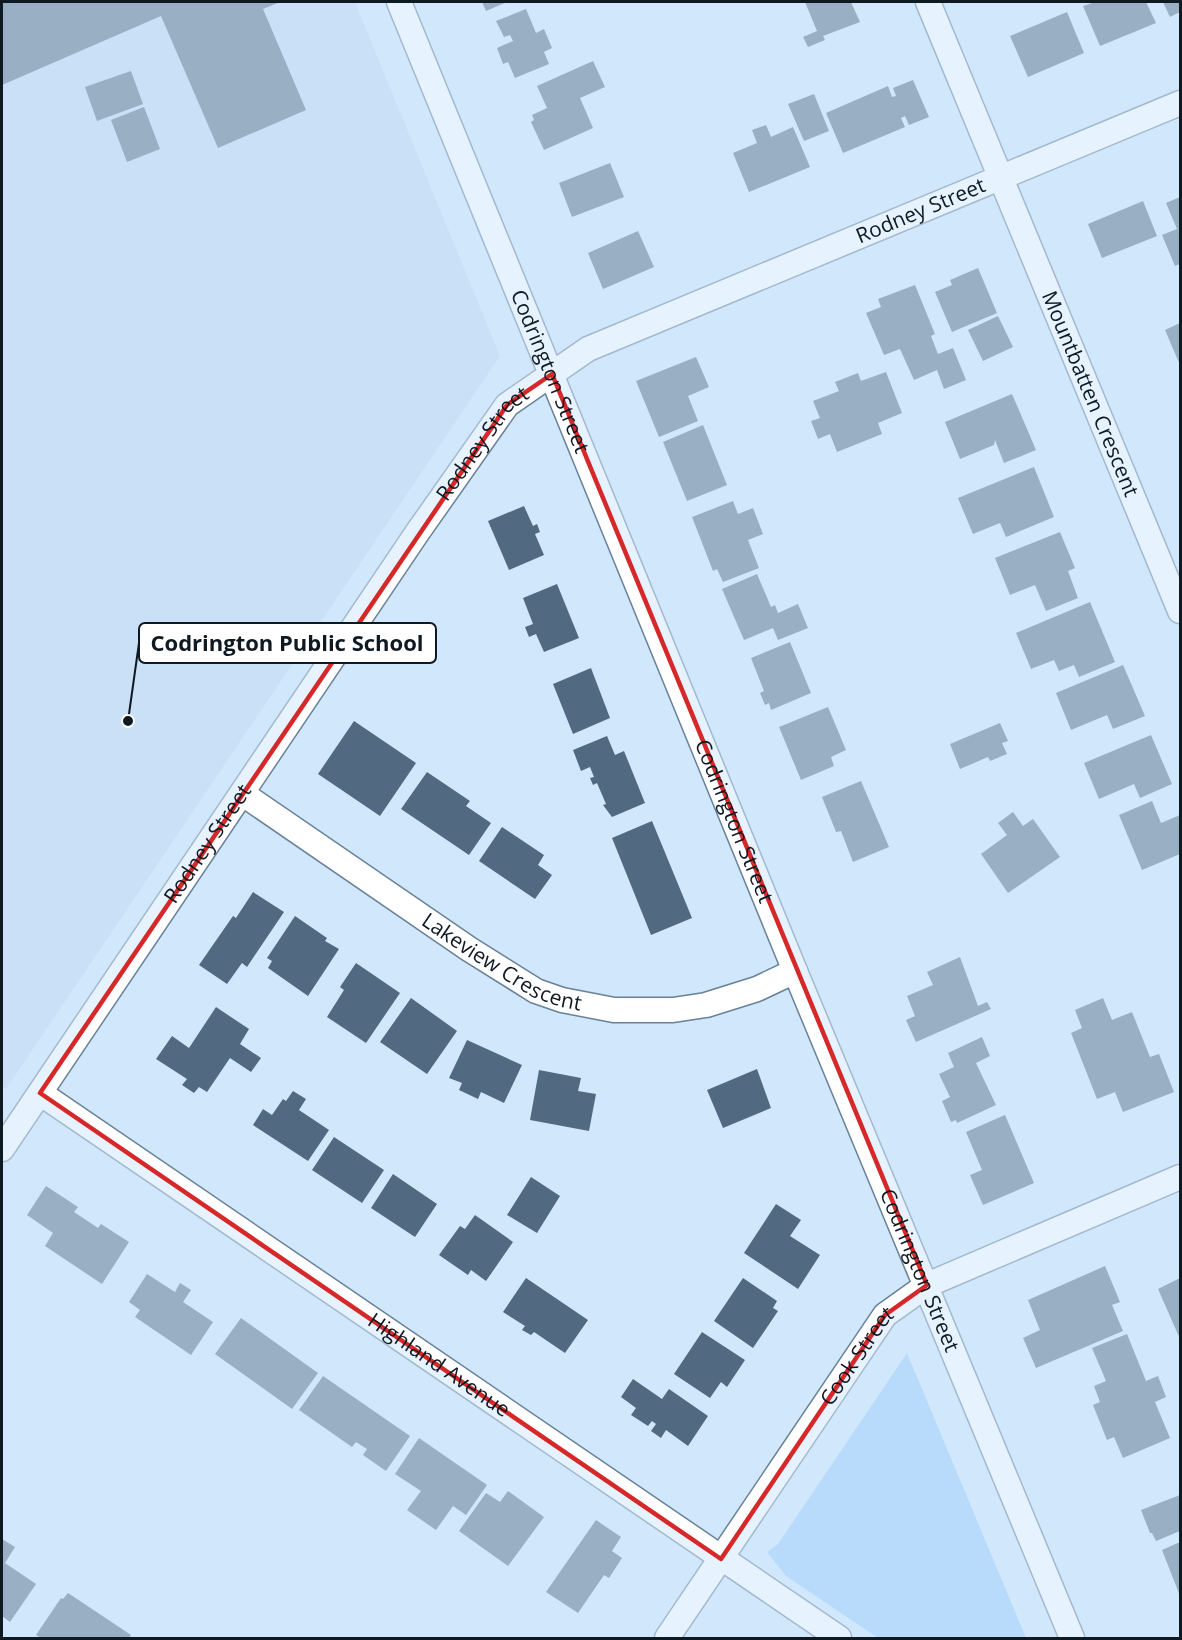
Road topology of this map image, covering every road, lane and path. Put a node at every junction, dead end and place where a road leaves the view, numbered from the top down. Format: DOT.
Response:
graph roads {
  1 [pos="399,2"];
  2 [pos="928,2"];
  3 [pos="1180,103"];
  4 [pos="1002,177"];
  5 [pos="552,374"];
  6 [pos="1180,611"];
  7 [pos="243,794"];
  8 [pos="795,971"];
  9 [pos="40,1093"];
  10 [pos="2,1149"];
  11 [pos="1180,1177"];
  12 [pos="927,1285"];
  13 [pos="721,1559"];
  14 [pos="667,1638"];
  15 [pos="839,1638"];
  16 [pos="1072,1638"];
  1 -- 5 [label="street, Codrington Street"];
  2 -- 4 [label="street, Mountbatten Crescent"];
  3 -- 4 [label="street, Rodney Street"];
  4 -- 5 [label="street, Rodney Street"];
  4 -- 6 [label="street, Mountbatten Crescent"];
  5 -- 7 [label="street, Rodney Street"];
  5 -- 8 [label="street, Codrington Street"];
  7 -- 8 [label="street, Lakeview Crescent"];
  7 -- 9 [label="street, Rodney Street"];
  8 -- 12 [label="street, Codrington Street"];
  9 -- 10 [label="street, Rodney Street"];
  9 -- 13 [label="street, Highland Avenue"];
  11 -- 12 [label="street, Cook Street"];
  12 -- 13 [label="street, Cook Street"];
  12 -- 16 [label="street, Codrington Street"];
  13 -- 14 [label="street, Cook Street"];
  13 -- 15 [label="street, Highland Avenue"];
}
